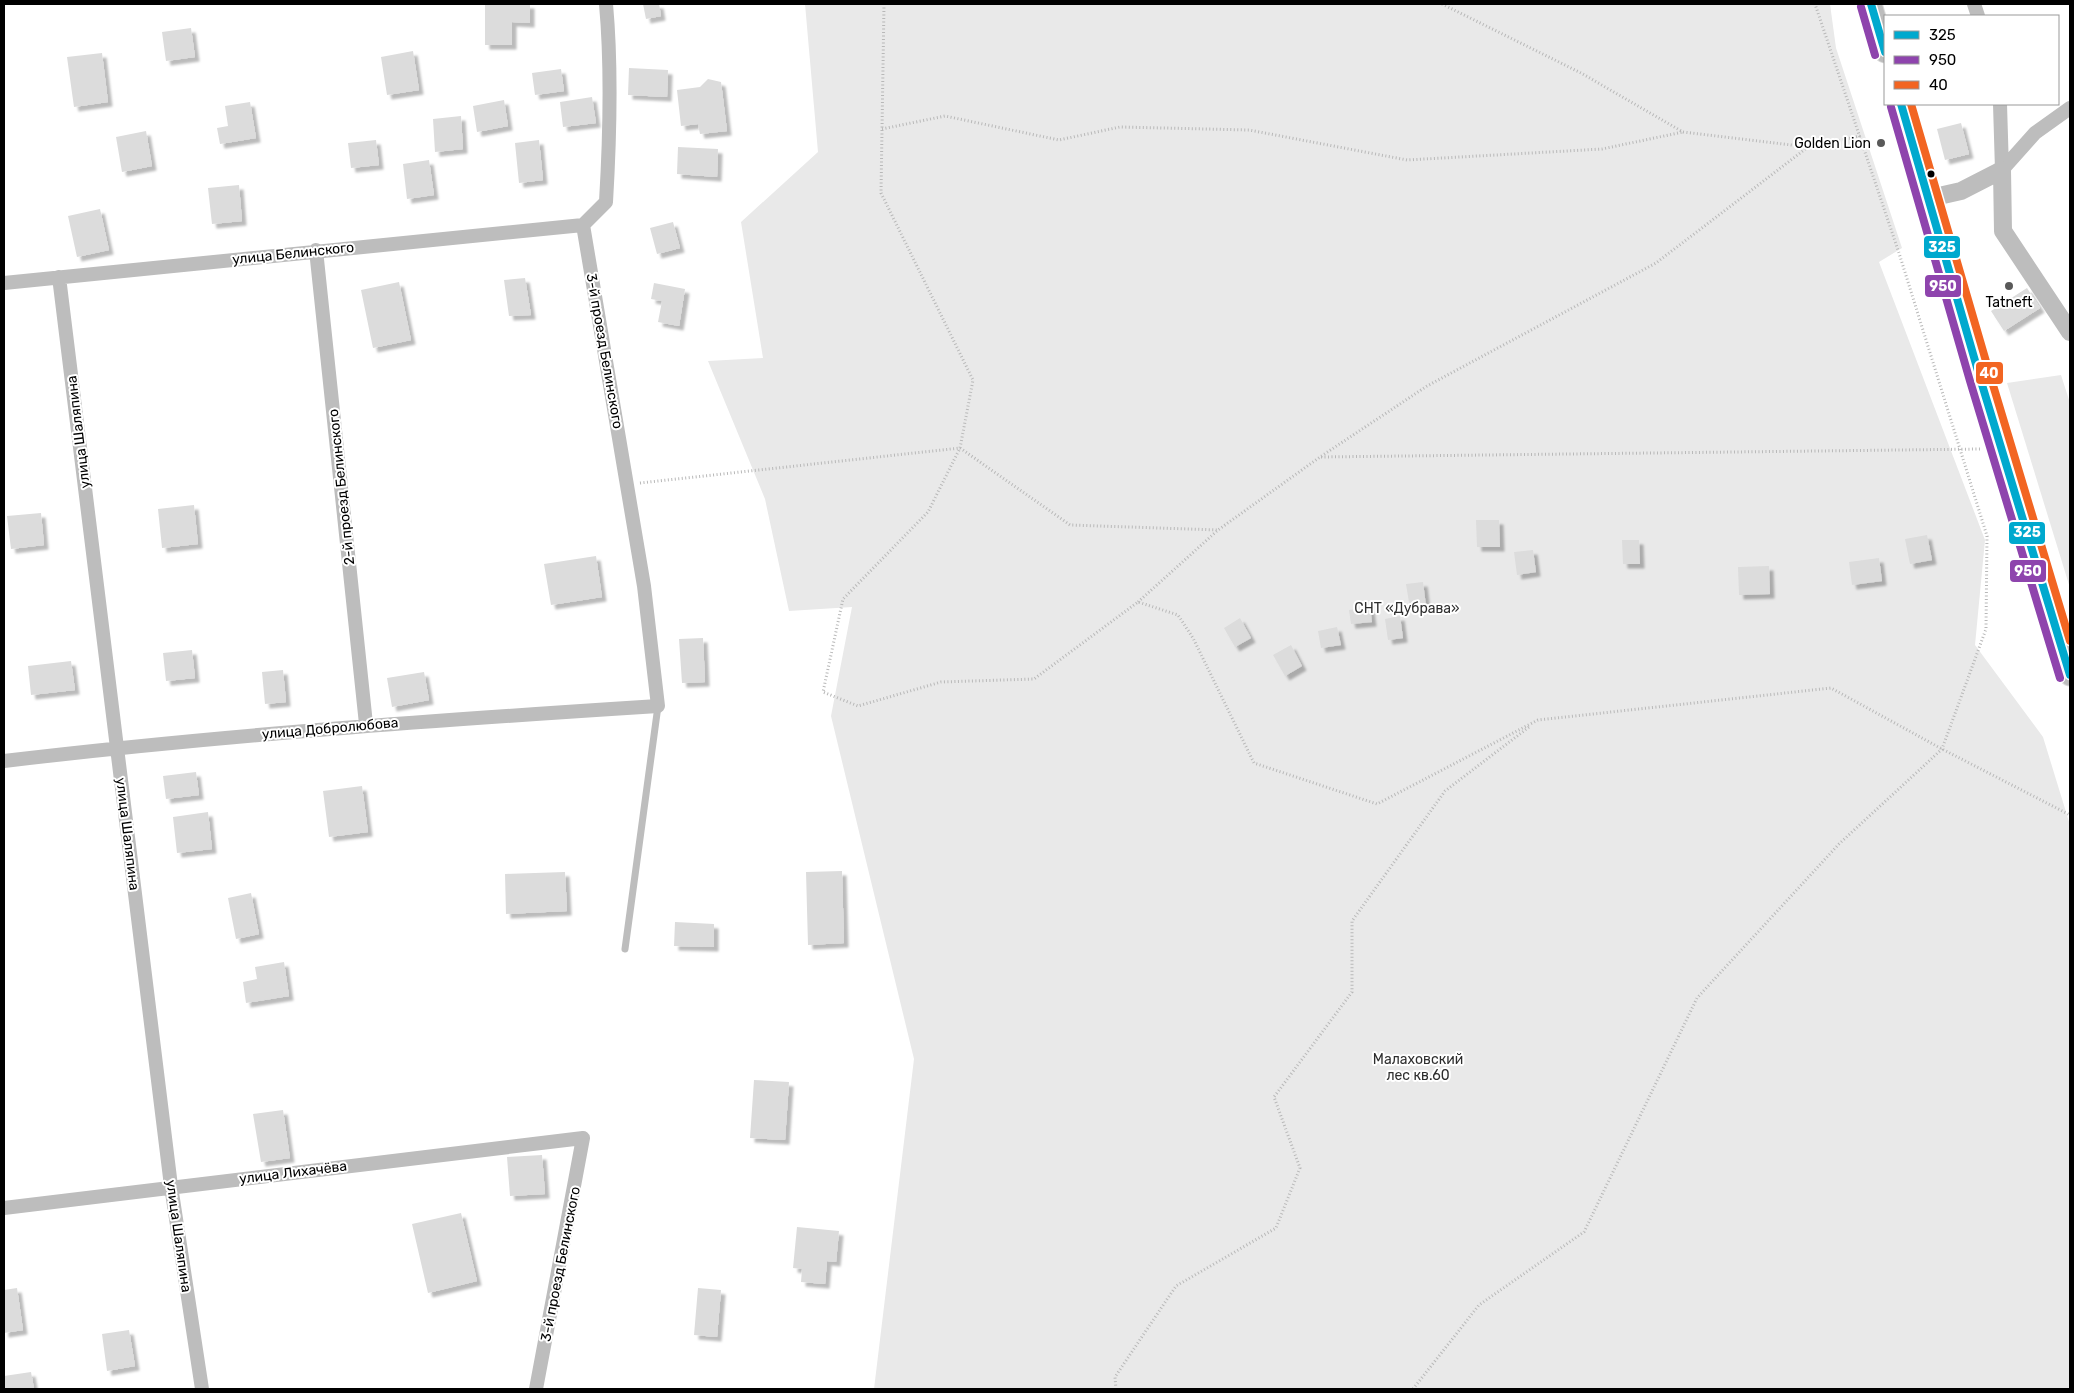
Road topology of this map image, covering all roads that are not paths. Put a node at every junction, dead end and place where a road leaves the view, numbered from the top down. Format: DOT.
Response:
graph roads {
  1 [pos="606,4"];
  2 [pos="1871,4"];
  3 [pos="1884,49"];
  4 [pos="1901,105"];
  5 [pos="2000,105"];
  6 [pos="2070,108"];
  7 [pos="2002,170"];
  8 [pos="1930,198"];
  9 [pos="583,225"];
  10 [pos="316,250"];
  11 [pos="59,277"];
  12 [pos="4,283"];
  13 [pos="2070,332"];
  14 [pos="2070,675"];
  15 [pos="658,706"];
  16 [pos="366,724"];
  17 [pos="117,747"];
  18 [pos="4,761"];
  19 [pos="625,949"];
  20 [pos="583,1138"];
  21 [pos="171,1186"];
  22 [pos="4,1208"];
  23 [pos="202,1389"];
  24 [pos="536,1389"];
  1 -- 9 [label="street"];
  2 -- 3 [label="main road"];
  4 -- 8 [label="main road"];
  5 -- 7 [label="street"];
  6 -- 7 [label="street"];
  7 -- 8 [label="street"];
  7 -- 13 [label="street"];
  8 -- 14 [label="main road"];
  9 -- 10 [label="street, улица Белинского"];
  9 -- 15 [label="street, 3-й проезд Белинского"];
  10 -- 11 [label="street, улица Белинского"];
  10 -- 16 [label="street, 2-й проезд Белинского"];
  11 -- 12 [label="street, улица Белинского"];
  11 -- 17 [label="street, улица Шаляпина"];
  15 -- 16 [label="street, улица Добролюбова"];
  15 -- 19 [label="lane"];
  16 -- 17 [label="street, улица Добролюбова"];
  17 -- 18 [label="street, улица Добролюбова"];
  17 -- 21 [label="street, улица Шаляпина"];
  20 -- 21 [label="street, улица Лихачёва"];
  20 -- 24 [label="street, 3-й проезд Белинского"];
  21 -- 22 [label="street, улица Лихачёва"];
  21 -- 23 [label="street, улица Шаляпина"];
}
